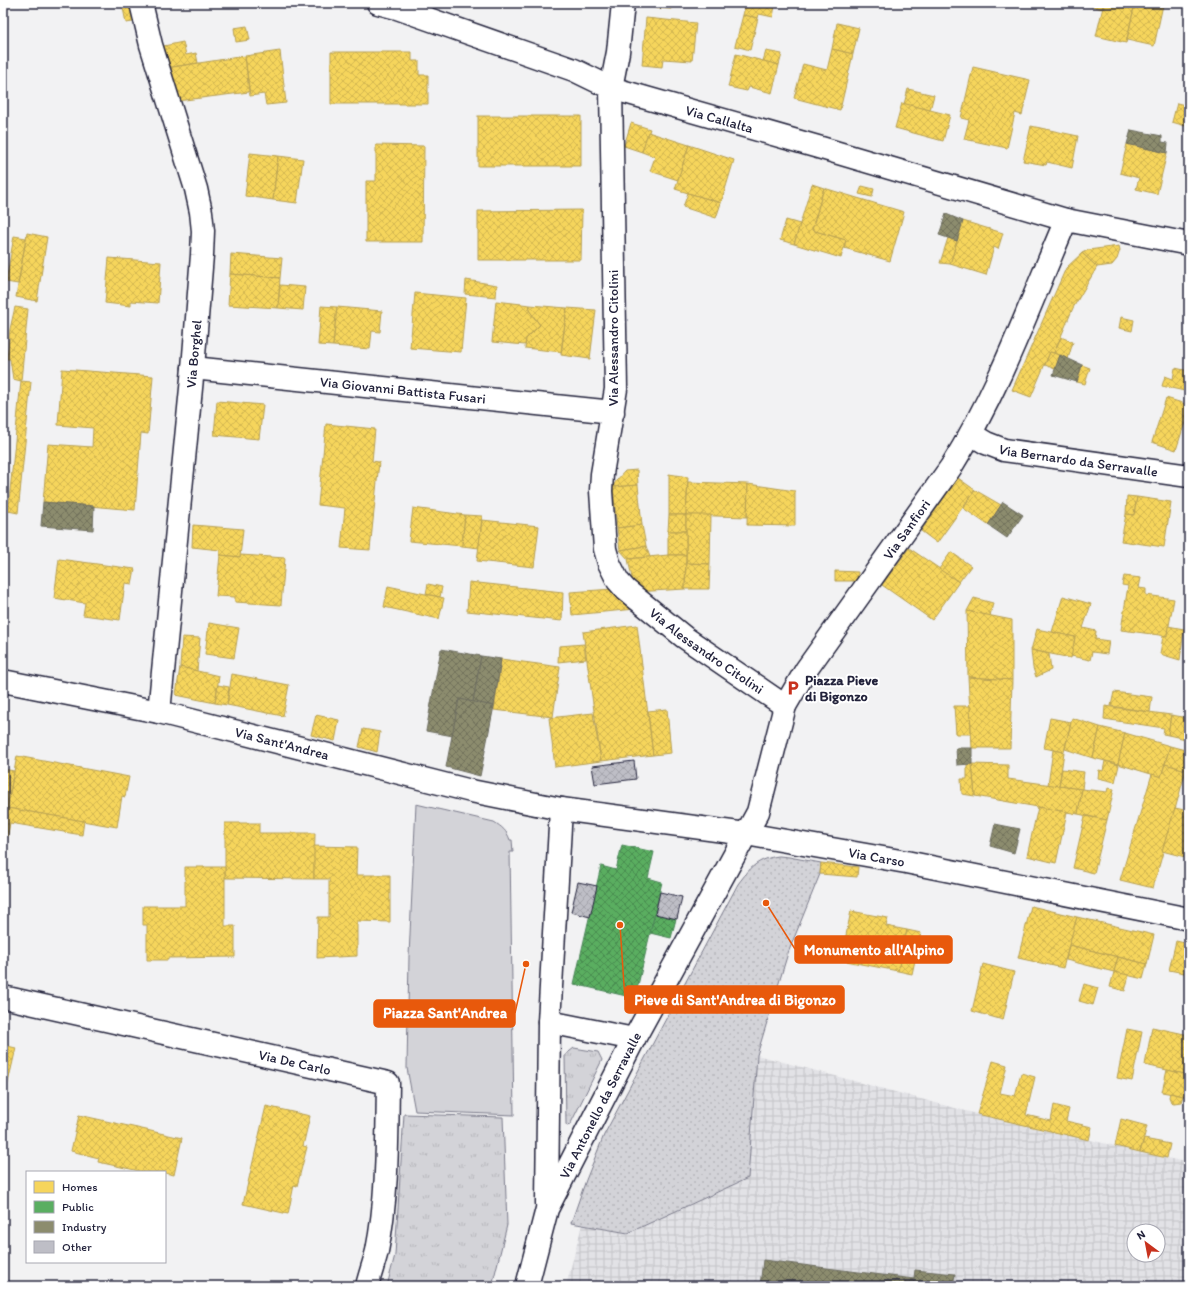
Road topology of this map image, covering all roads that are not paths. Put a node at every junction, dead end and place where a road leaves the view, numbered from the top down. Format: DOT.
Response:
graph roads {
  1 [pos="141,3"];
  2 [pos="378,3"];
  3 [pos="623,3"];
  4 [pos="611,88"];
  5 [pos="1066,220"];
  6 [pos="1189,244"];
  7 [pos="193,368"];
  8 [pos="613,412"];
  9 [pos="971,434"];
  10 [pos="1189,476"];
  11 [pos="3,681"];
  12 [pos="785,706"];
  13 [pos="159,712"];
  14 [pos="561,809"];
  15 [pos="746,834"];
  16 [pos="1189,919"];
  17 [pos="3,997"];
  18 [pos="548,1022"];
  19 [pos="634,1039"];
  20 [pos="547,1209"];
  21 [pos="367,1286"];
  22 [pos="526,1286"];
  1 -- 7 [label="street, Via Borghel"];
  2 -- 4 [label="street, Via Callalta"];
  3 -- 4 [label="street, Via Alessandro Citolini"];
  4 -- 5 [label="street, Via Callalta"];
  4 -- 8 [label="street, Via Alessandro Citolini"];
  5 -- 6 [label="street, Via Callalta"];
  5 -- 9 [label="street, Via Sanfiori"];
  7 -- 8 [label="street, Via Giovanni Battista Fusari"];
  7 -- 13 [label="street, Via Borghel"];
  8 -- 12 [label="street, Via Alessandro Citolini"];
  9 -- 10 [label="street, Via Bernardo da Serravalle"];
  9 -- 12 [label="street, Via Sanfiori"];
  11 -- 13 [label="street, Via Sant'Andrea"];
  12 -- 15 [label="street, Via Sanfiori"];
  13 -- 14 [label="street, Via Sant'Andrea"];
  14 -- 15 [label="street, Via Carso"];
  14 -- 18 [label="street, Via Antonello da Serravalle"];
  15 -- 16 [label="street, Via Carso"];
  15 -- 19 [label="street, Via Antonello da Serravalle"];
  17 -- 21 [label="street, Via De Carlo"];
  18 -- 19 [label="street"];
  18 -- 20 [label="street, Via Antonello da Serravalle"];
  19 -- 20 [label="street, Via Antonello da Serravalle"];
  20 -- 22 [label="street, Via Antonello da Serravalle"];
}
